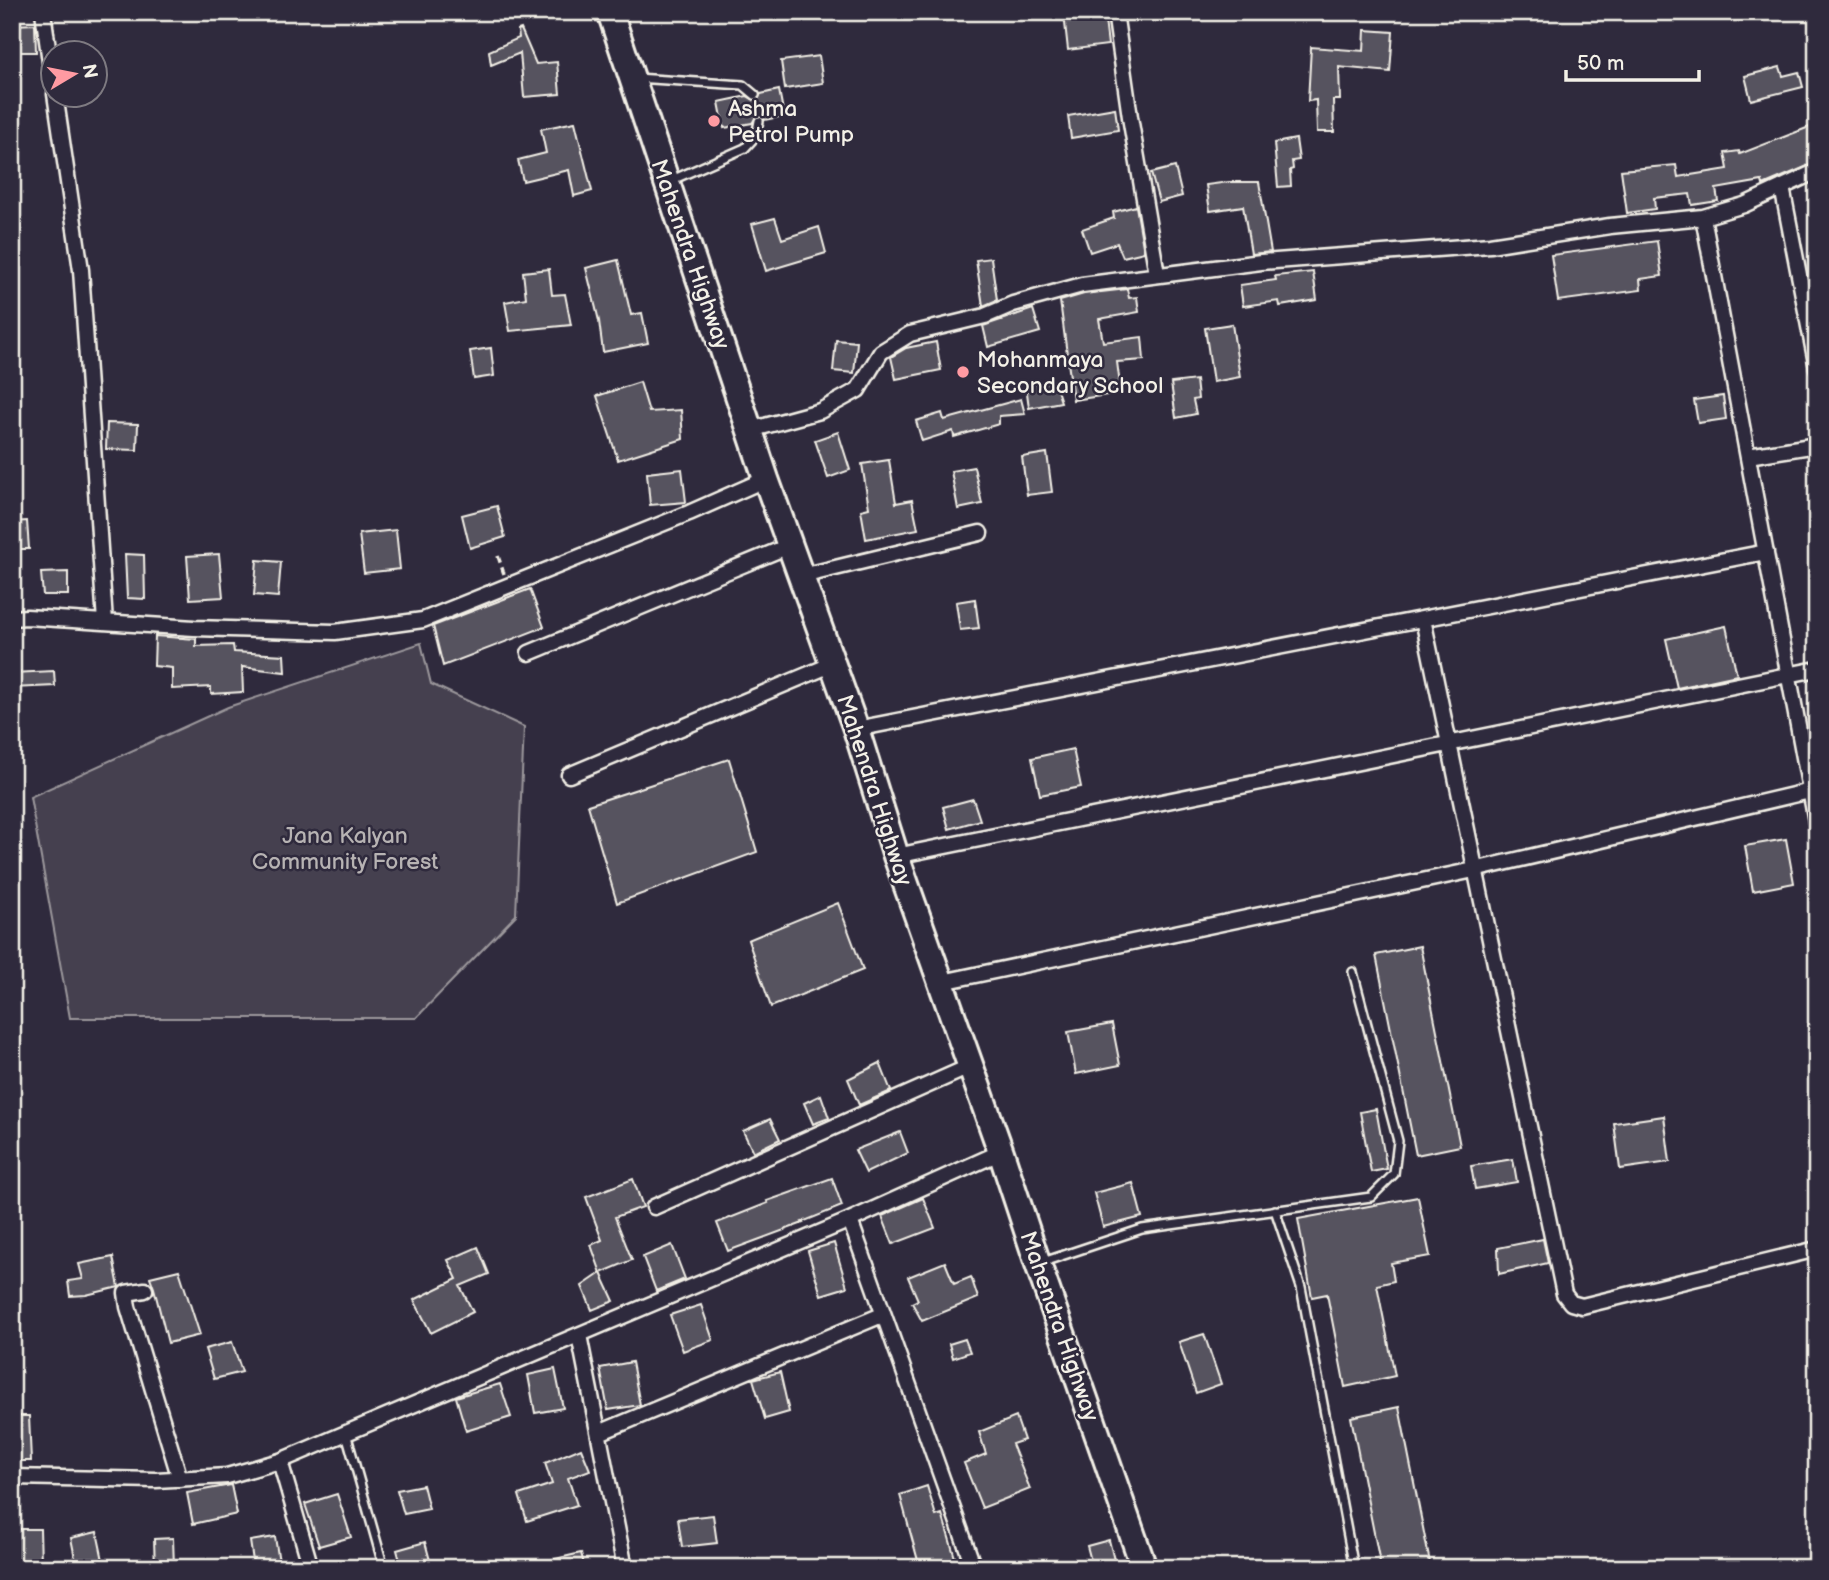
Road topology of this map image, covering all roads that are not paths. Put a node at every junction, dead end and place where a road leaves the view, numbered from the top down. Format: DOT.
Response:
graph roads {
  1 [pos="43,12"];
  2 [pos="610,12"];
  3 [pos="1115,12"];
  4 [pos="47,38"];
  5 [pos="632,77"];
  6 [pos="754,95"];
  7 [pos="57,108"];
  8 [pos="759,121"];
  9 [pos="1817,171"];
  10 [pos="667,182"];
  11 [pos="1782,187"];
  12 [pos="1703,217"];
  13 [pos="1157,274"];
  14 [pos="1817,368"];
  15 [pos="750,430"];
  16 [pos="1817,444"];
  17 [pos="1748,456"];
  18 [pos="766,479"];
  19 [pos="979,533"];
  20 [pos="791,545"];
  21 [pos="1766,552"];
  22 [pos="802,576"];
  23 [pos="12,618"];
  24 [pos="1423,619"];
  25 [pos="105,622"];
  26 [pos="529,653"];
  27 [pos="833,664"];
  28 [pos="1817,669"];
  29 [pos="1788,674"];
  30 [pos="856,729"];
  31 [pos="1448,743"];
  32 [pos="569,775"];
  33 [pos="1810,791"];
  34 [pos="1817,827"];
  35 [pos="897,856"];
  36 [pos="1474,870"];
  37 [pos="1353,972"];
  38 [pos="942,982"];
  39 [pos="971,1066"];
  40 [pos="1002,1152"];
  41 [pos="654,1207"];
  42 [pos="1275,1210"];
  43 [pos="850,1220"];
  44 [pos="1817,1249"];
  45 [pos="1038,1264"];
  46 [pos="145,1290"];
  47 [pos="883,1315"];
  48 [pos="579,1335"];
  49 [pos="346,1433"];
  50 [pos="598,1433"];
  51 [pos="280,1461"];
  52 [pos="12,1477"];
  53 [pos="180,1479"];
  54 [pos="306,1567"];
  55 [pos="384,1568"];
  56 [pos="625,1568"];
  57 [pos="974,1568"];
  58 [pos="1144,1568"];
  59 [pos="1354,1568"];
  1 -- 4 [label="street"];
  2 -- 5 [label="highway, Mahendra Highway"];
  3 -- 13 [label="street"];
  5 -- 6 [label="lane"];
  5 -- 10 [label="highway, Mahendra Highway"];
  7 -- 25 [label="street"];
  8 -- 10 [label="lane"];
  9 -- 11 [label="street"];
  10 -- 15 [label="highway, Mahendra Highway"];
  11 -- 12 [label="street"];
  11 -- 14 [label="street"];
  12 -- 13 [label="street"];
  12 -- 17 [label="street"];
  13 -- 15 [label="street"];
  15 -- 18 [label="highway, Mahendra Highway"];
  16 -- 17 [label="street"];
  17 -- 21 [label="street"];
  18 -- 20 [label="highway, Mahendra Highway"];
  18 -- 25 [label="street"];
  19 -- 22 [label="street"];
  20 -- 22 [label="highway, Mahendra Highway"];
  20 -- 26 [label="street"];
  21 -- 24 [label="street"];
  21 -- 29 [label="street"];
  22 -- 27 [label="highway, Mahendra Highway"];
  23 -- 25 [label="street"];
  24 -- 30 [label="street"];
  24 -- 31 [label="street"];
  27 -- 30 [label="highway, Mahendra Highway"];
  27 -- 32 [label="street"];
  28 -- 29 [label="street"];
  29 -- 31 [label="street"];
  29 -- 33 [label="street"];
  30 -- 35 [label="highway, Mahendra Highway"];
  31 -- 35 [label="street"];
  31 -- 36 [label="street"];
  33 -- 34 [label="street"];
  33 -- 36 [label="street"];
  35 -- 38 [label="highway, Mahendra Highway"];
  36 -- 38 [label="street"];
  36 -- 44 [label="street"];
  37 -- 42 [label="lane"];
  38 -- 39 [label="highway, Mahendra Highway"];
  39 -- 40 [label="highway, Mahendra Highway"];
  39 -- 41 [label="street"];
  40 -- 43 [label="street"];
  40 -- 45 [label="highway, Mahendra Highway"];
  42 -- 45 [label="lane"];
  42 -- 59 [label="lane"];
  43 -- 47 [label="street"];
  43 -- 48 [label="street"];
  45 -- 58 [label="highway, Mahendra Highway"];
  46 -- 53 [label="street"];
  47 -- 50 [label="street"];
  47 -- 57 [label="street"];
  48 -- 49 [label="street"];
  48 -- 50 [label="street"];
  49 -- 51 [label="street"];
  49 -- 55 [label="lane"];
  50 -- 56 [label="street"];
  51 -- 53 [label="street"];
  51 -- 54 [label="street"];
  52 -- 53 [label="street"];
}
